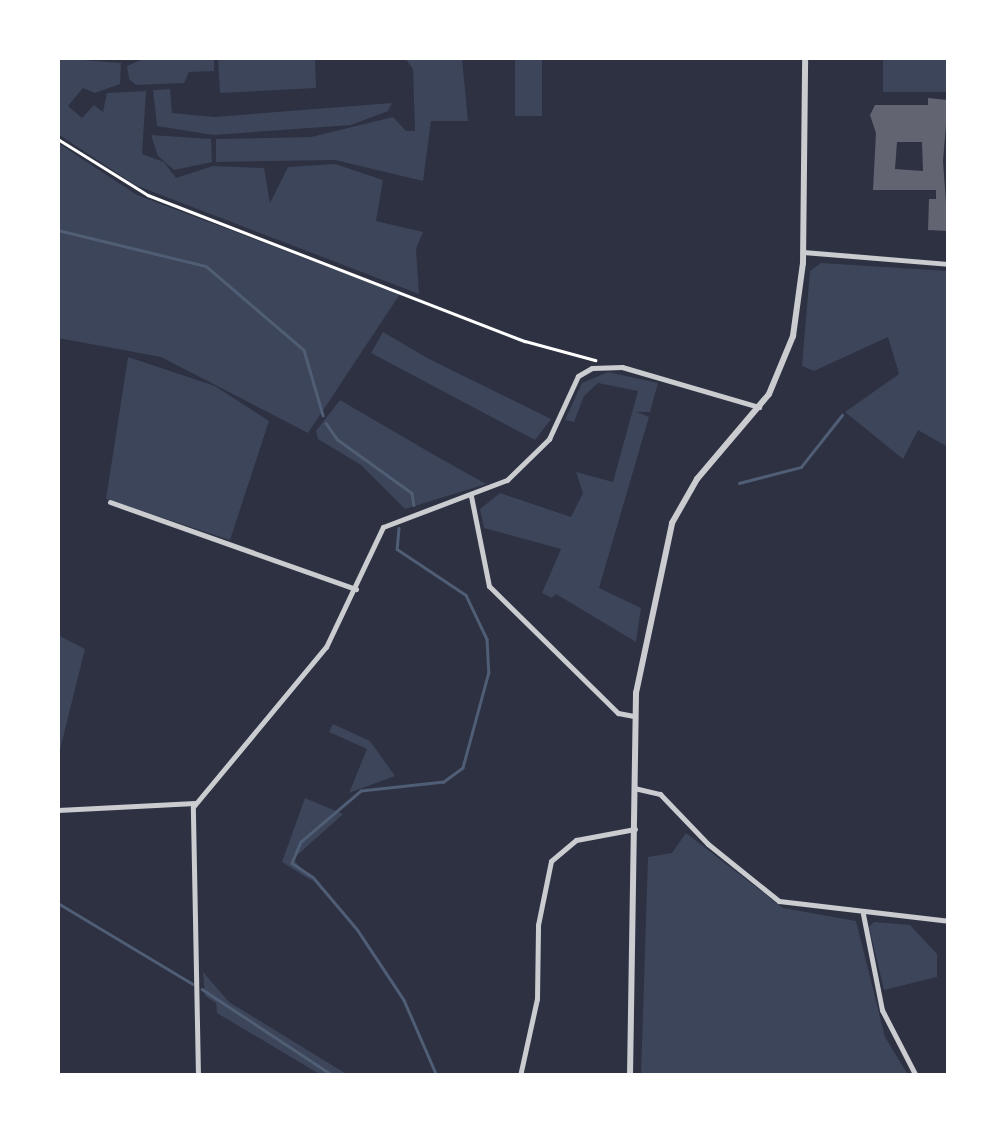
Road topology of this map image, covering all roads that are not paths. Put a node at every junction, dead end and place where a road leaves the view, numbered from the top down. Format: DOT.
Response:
graph roads {
  1 [pos="805,58"];
  2 [pos="803,252"];
  3 [pos="948,264"];
  4 [pos="759,408"];
  5 [pos="470,496"];
  6 [pos="110,502"];
  7 [pos="356,589"];
  8 [pos="634,716"];
  9 [pos="634,788"];
  10 [pos="195,803"];
  11 [pos="58,810"];
  12 [pos="634,828"];
  13 [pos="862,913"];
  14 [pos="948,921"];
  15 [pos="198,1076"];
  16 [pos="520,1076"];
  17 [pos="630,1076"];
  18 [pos="916,1076"];
  1 -- 2 [label="street"];
  2 -- 3 [label="street"];
  2 -- 4 [label="street"];
  4 -- 5 [label="street"];
  4 -- 8 [label="street"];
  5 -- 7 [label="street"];
  5 -- 8 [label="street"];
  6 -- 7 [label="street"];
  7 -- 10 [label="street"];
  8 -- 9 [label="street"];
  9 -- 12 [label="street"];
  9 -- 13 [label="street"];
  10 -- 11 [label="street"];
  10 -- 15 [label="street"];
  12 -- 16 [label="street"];
  12 -- 17 [label="street"];
  13 -- 14 [label="street"];
  13 -- 18 [label="street"];
}
